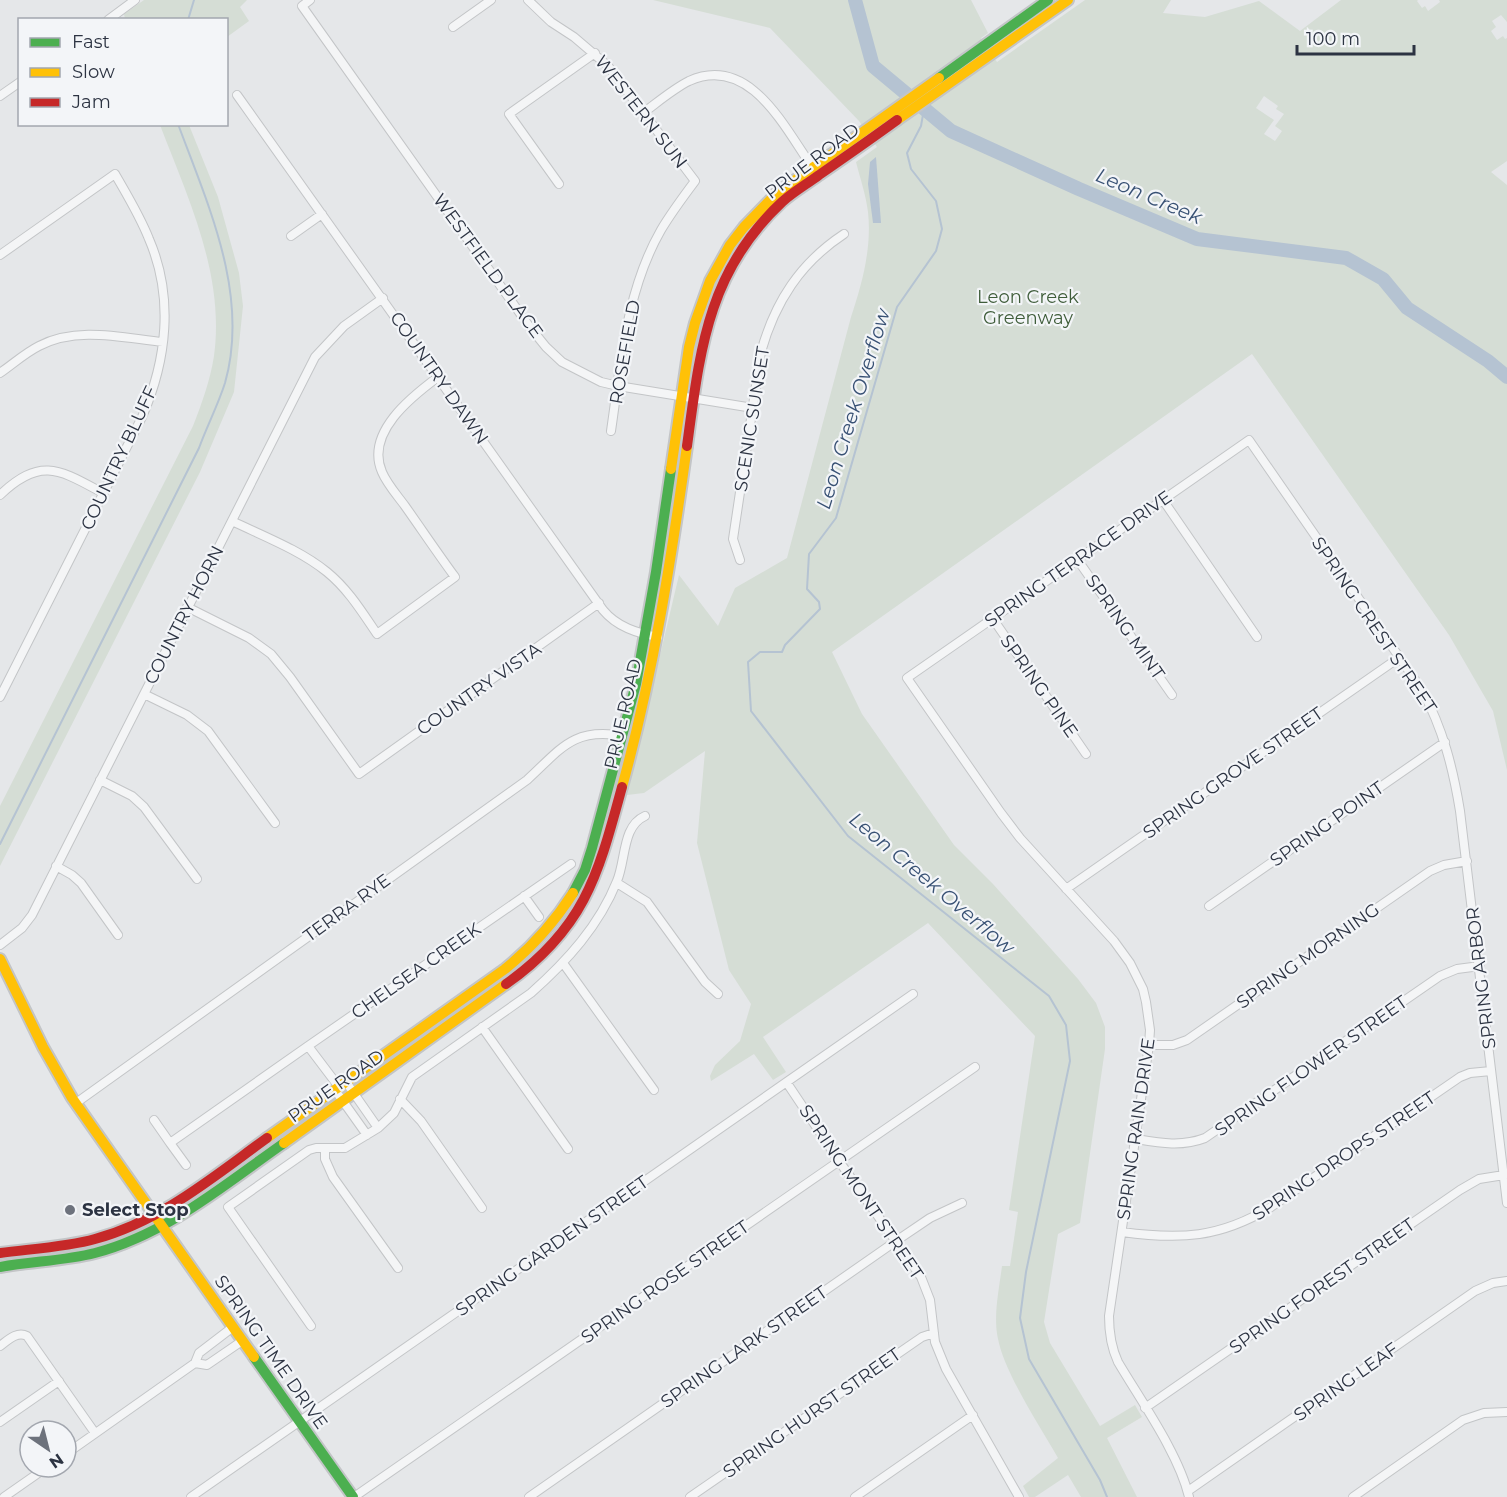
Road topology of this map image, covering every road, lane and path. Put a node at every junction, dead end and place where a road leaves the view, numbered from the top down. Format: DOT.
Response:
graph roads {
  1 [pos="135,0"];
  2 [pos="310,0"];
  3 [pos="491,0"];
  4 [pos="528,0"];
  5 [pos="1048,0"];
  6 [pos="1068,0"];
  7 [pos="111,18"];
  8 [pos="453,27"];
  9 [pos="993,45"];
  10 [pos="595,53"];
  11 [pos="18,83"];
  12 [pos="237,95"];
  13 [pos="0,96"];
  14 [pos="643,113"];
  15 [pos="814,171"];
  16 [pos="695,182"];
  17 [pos="559,184"];
  18 [pos="322,214"];
  19 [pos="844,234"];
  20 [pos="291,236"];
  21 [pos="0,255"];
  22 [pos="383,298"];
  23 [pos="164,342"];
  24 [pos="0,373"];
  25 [pos="438,377"];
  26 [pos="618,386"];
  27 [pos="681,396"];
  28 [pos="694,398"];
  29 [pos="753,408"];
  30 [pos="611,430"];
  31 [pos="1249,440"];
  32 [pos="103,494"];
  33 [pos="0,495"];
  34 [pos="1163,500"];
  35 [pos="232,521"];
  36 [pos="1077,559"];
  37 [pos="740,560"];
  38 [pos="599,603"];
  39 [pos="188,607"];
  40 [pos="993,618"];
  41 [pos="645,635"];
  42 [pos="658,637"];
  43 [pos="1257,637"];
  44 [pos="1400,657"];
  45 [pos="907,678"];
  46 [pos="144,694"];
  47 [pos="1172,696"];
  48 [pos="0,697"];
  49 [pos="623,736"];
  50 [pos="1445,742"];
  51 [pos="1086,754"];
  52 [pos="100,780"];
  53 [pos="645,816"];
  54 [pos="275,823"];
  55 [pos="1467,861"];
  56 [pos="572,864"];
  57 [pos="56,866"];
  58 [pos="197,879"];
  59 [pos="617,883"];
  60 [pos="1066,890"];
  61 [pos="524,896"];
  62 [pos="1209,906"];
  63 [pos="539,917"];
  64 [pos="118,935"];
  65 [pos="0,945"];
  66 [pos="0,959"];
  67 [pos="515,962"];
  68 [pos="563,963"];
  69 [pos="1480,966"];
  70 [pos="524,972"];
  71 [pos="718,993"];
  72 [pos="913,994"];
  73 [pos="482,1027"];
  74 [pos="1149,1045"];
  75 [pos="308,1046"];
  76 [pos="975,1067"];
  77 [pos="1491,1071"];
  78 [pos="787,1083"];
  79 [pos="340,1087"];
  80 [pos="654,1090"];
  81 [pos="354,1093"];
  82 [pos="400,1099"];
  83 [pos="342,1101"];
  84 [pos="76,1103"];
  85 [pos="366,1110"];
  86 [pos="354,1118"];
  87 [pos="154,1120"];
  88 [pos="378,1128"];
  89 [pos="367,1135"];
  90 [pos="1136,1139"];
  91 [pos="171,1143"];
  92 [pos="325,1148"];
  93 [pos="568,1149"];
  94 [pos="839,1161"];
  95 [pos="186,1165"];
  96 [pos="1504,1175"];
  97 [pos="962,1203"];
  98 [pos="1507,1203"];
  99 [pos="482,1208"];
  100 [pos="156,1215"];
  101 [pos="164,1226"];
  102 [pos="1122,1232"];
  103 [pos="896,1241"];
  104 [pos="0,1253"];
  105 [pos="0,1267"];
  106 [pos="398,1268"];
  107 [pos="1507,1281"];
  108 [pos="311,1326"];
  109 [pos="232,1327"];
  110 [pos="934,1333"];
  111 [pos="242,1341"];
  112 [pos="209,1345"];
  113 [pos="0,1346"];
  114 [pos="218,1358"];
  115 [pos="195,1363"];
  116 [pos="59,1381"];
  117 [pos="1145,1408"];
  118 [pos="1507,1412"];
  119 [pos="973,1415"];
  120 [pos="0,1422"];
  121 [pos="300,1422"];
  122 [pos="95,1433"];
  123 [pos="78,1445"];
  124 [pos="30,1479"];
  125 [pos="1189,1494"];
  126 [pos="4,1497"];
  127 [pos="191,1497"];
  128 [pos="354,1497"];
  129 [pos="529,1497"];
  130 [pos="690,1497"];
  131 [pos="855,1497"];
  132 [pos="1019,1497"];
  133 [pos="1353,1497"];
  1 -- 7 [label="street"];
  2 -- 26 [label="street, WESTFIELD PLACE"];
  3 -- 8 [label="street"];
  4 -- 10 [label="street, WESTERN SUN"];
  5 -- 9 [label="main road, PRUE ROAD"];
  6 -- 9 [label="main road, PRUE ROAD"];
  9 -- 15 [label="main road, PRUE ROAD"];
  10 -- 14 [label="street, WESTERN SUN"];
  10 -- 17 [label="street"];
  11 -- 13 [label="street"];
  12 -- 18 [label="street, COUNTRY DAWN"];
  14 -- 15 [label="street"];
  14 -- 16 [label="street, WESTERN SUN"];
  15 -- 27 [label="main road, PRUE ROAD"];
  15 -- 28 [label="main road, PRUE ROAD"];
  16 -- 26 [label="street, ROSEFIELD"];
  18 -- 20 [label="street"];
  18 -- 22 [label="street, COUNTRY DAWN"];
  19 -- 29 [label="street, SCENIC SUNSET"];
  21 -- 23 [label="street, COUNTRY BLUFF"];
  22 -- 25 [label="street, COUNTRY DAWN"];
  22 -- 35 [label="street, COUNTRY HORN"];
  23 -- 24 [label="street"];
  23 -- 32 [label="street, COUNTRY BLUFF"];
  25 -- 35 [label="street"];
  25 -- 38 [label="street, COUNTRY DAWN"];
  26 -- 27 [label="street, WESTFIELD PLACE"];
  26 -- 30 [label="street, ROSEFIELD"];
  27 -- 28 [label="street, WESTFIELD PLACE"];
  27 -- 41 [label="main road, PRUE ROAD"];
  28 -- 29 [label="street, WESTFIELD PLACE"];
  28 -- 42 [label="main road, PRUE ROAD"];
  29 -- 37 [label="street, SCENIC SUNSET"];
  31 -- 34 [label="street, SPRING TERRACE DRIVE"];
  31 -- 44 [label="street, SPRING CREST STREET"];
  32 -- 33 [label="street"];
  32 -- 48 [label="street, COUNTRY BLUFF"];
  34 -- 36 [label="street, SPRING TERRACE DRIVE"];
  34 -- 43 [label="street"];
  35 -- 39 [label="street, COUNTRY HORN"];
  36 -- 40 [label="street, SPRING TERRACE DRIVE"];
  36 -- 47 [label="street, SPRING MINT"];
  38 -- 39 [label="street, COUNTRY VISTA"];
  38 -- 41 [label="street, COUNTRY DAWN"];
  39 -- 46 [label="street, COUNTRY HORN"];
  40 -- 45 [label="street, SPRING TERRACE DRIVE"];
  40 -- 51 [label="street, SPRING PINE"];
  41 -- 42 [label="street, COUNTRY DAWN"];
  41 -- 49 [label="main road, PRUE ROAD"];
  42 -- 70 [label="main road, PRUE ROAD"];
  44 -- 50 [label="street, SPRING CREST STREET"];
  44 -- 60 [label="street, SPRING GROVE STREET"];
  45 -- 60 [label="street, SPRING RAIN DRIVE"];
  46 -- 52 [label="street, COUNTRY HORN"];
  46 -- 54 [label="street"];
  49 -- 67 [label="main road, PRUE ROAD"];
  49 -- 84 [label="street, TERRA RYE"];
  50 -- 55 [label="street, SPRING CREST STREET"];
  50 -- 62 [label="street, SPRING POINT"];
  52 -- 57 [label="street, COUNTRY HORN"];
  52 -- 58 [label="street"];
  53 -- 59 [label="street"];
  55 -- 69 [label="street, SPRING ARBOR"];
  55 -- 74 [label="street, SPRING MORNING"];
  56 -- 61 [label="street, CHELSEA CREEK"];
  57 -- 64 [label="street"];
  57 -- 65 [label="street, COUNTRY HORN"];
  59 -- 68 [label="street"];
  59 -- 71 [label="street"];
  60 -- 74 [label="street, SPRING RAIN DRIVE"];
  61 -- 63 [label="street"];
  61 -- 75 [label="street, CHELSEA CREEK"];
  66 -- 84 [label="main road, SPRING TIME DRIVE"];
  67 -- 70 [label="main road"];
  67 -- 79 [label="main road, PRUE ROAD"];
  68 -- 73 [label="street"];
  68 -- 80 [label="street"];
  69 -- 77 [label="street, SPRING ARBOR"];
  69 -- 90 [label="street, SPRING FLOWER STREET"];
  70 -- 81 [label="main road, PRUE ROAD"];
  72 -- 78 [label="street, SPRING GARDEN STREET"];
  73 -- 82 [label="street"];
  73 -- 93 [label="street"];
  74 -- 90 [label="street, SPRING RAIN DRIVE"];
  75 -- 79 [label="street"];
  75 -- 91 [label="street, CHELSEA CREEK"];
  76 -- 94 [label="street, SPRING ROSE STREET"];
  77 -- 96 [label="street, SPRING ARBOR"];
  77 -- 102 [label="street, SPRING DROPS STREET"];
  78 -- 94 [label="street, SPRING MONT STREET"];
  78 -- 121 [label="street, SPRING GARDEN STREET"];
  79 -- 81 [label="street"];
  79 -- 83 [label="street"];
  79 -- 100 [label="main road, PRUE ROAD"];
  81 -- 83 [label="main road, PRUE ROAD"];
  81 -- 85 [label="street"];
  82 -- 88 [label="street"];
  82 -- 99 [label="street"];
  83 -- 86 [label="street"];
  83 -- 101 [label="main road, PRUE ROAD"];
  84 -- 100 [label="main road, SPRING TIME DRIVE"];
  85 -- 86 [label="street"];
  85 -- 88 [label="street"];
  86 -- 89 [label="street"];
  87 -- 91 [label="street"];
  88 -- 89 [label="street"];
  89 -- 92 [label="street"];
  90 -- 102 [label="street, SPRING RAIN DRIVE"];
  91 -- 95 [label="street"];
  92 -- 106 [label="street"];
  92 -- 108 [label="street"];
  94 -- 103 [label="street, SPRING MONT STREET"];
  94 -- 128 [label="street, SPRING ROSE STREET"];
  96 -- 98 [label="street, SPRING ARBOR"];
  96 -- 117 [label="street, SPRING FOREST STREET"];
  97 -- 103 [label="street, SPRING LARK STREET"];
  100 -- 101 [label="main road, SPRING TIME DRIVE"];
  100 -- 104 [label="main road, PRUE ROAD"];
  101 -- 105 [label="main road, PRUE ROAD"];
  101 -- 109 [label="main road, SPRING TIME DRIVE"];
  102 -- 117 [label="street, SPRING RAIN DRIVE"];
  103 -- 110 [label="street, SPRING MONT STREET"];
  103 -- 129 [label="street, SPRING LARK STREET"];
  107 -- 125 [label="street, SPRING LEAF"];
  109 -- 111 [label="main road, SPRING TIME DRIVE"];
  109 -- 112 [label="street"];
  110 -- 119 [label="street, SPRING MONT STREET"];
  110 -- 130 [label="street, SPRING HURST STREET"];
  111 -- 114 [label="street"];
  111 -- 121 [label="main road, SPRING TIME DRIVE"];
  112 -- 114 [label="street"];
  112 -- 115 [label="street"];
  113 -- 116 [label="street"];
  114 -- 115 [label="street"];
  115 -- 122 [label="street"];
  116 -- 120 [label="street"];
  116 -- 122 [label="street"];
  117 -- 125 [label="street, SPRING RAIN DRIVE"];
  118 -- 133 [label="street"];
  119 -- 131 [label="street"];
  119 -- 132 [label="street, SPRING MONT STREET"];
  121 -- 127 [label="street, SPRING GARDEN STREET"];
  121 -- 128 [label="main road, SPRING TIME DRIVE"];
  122 -- 123 [label="street"];
  124 -- 126 [label="street"];
}
